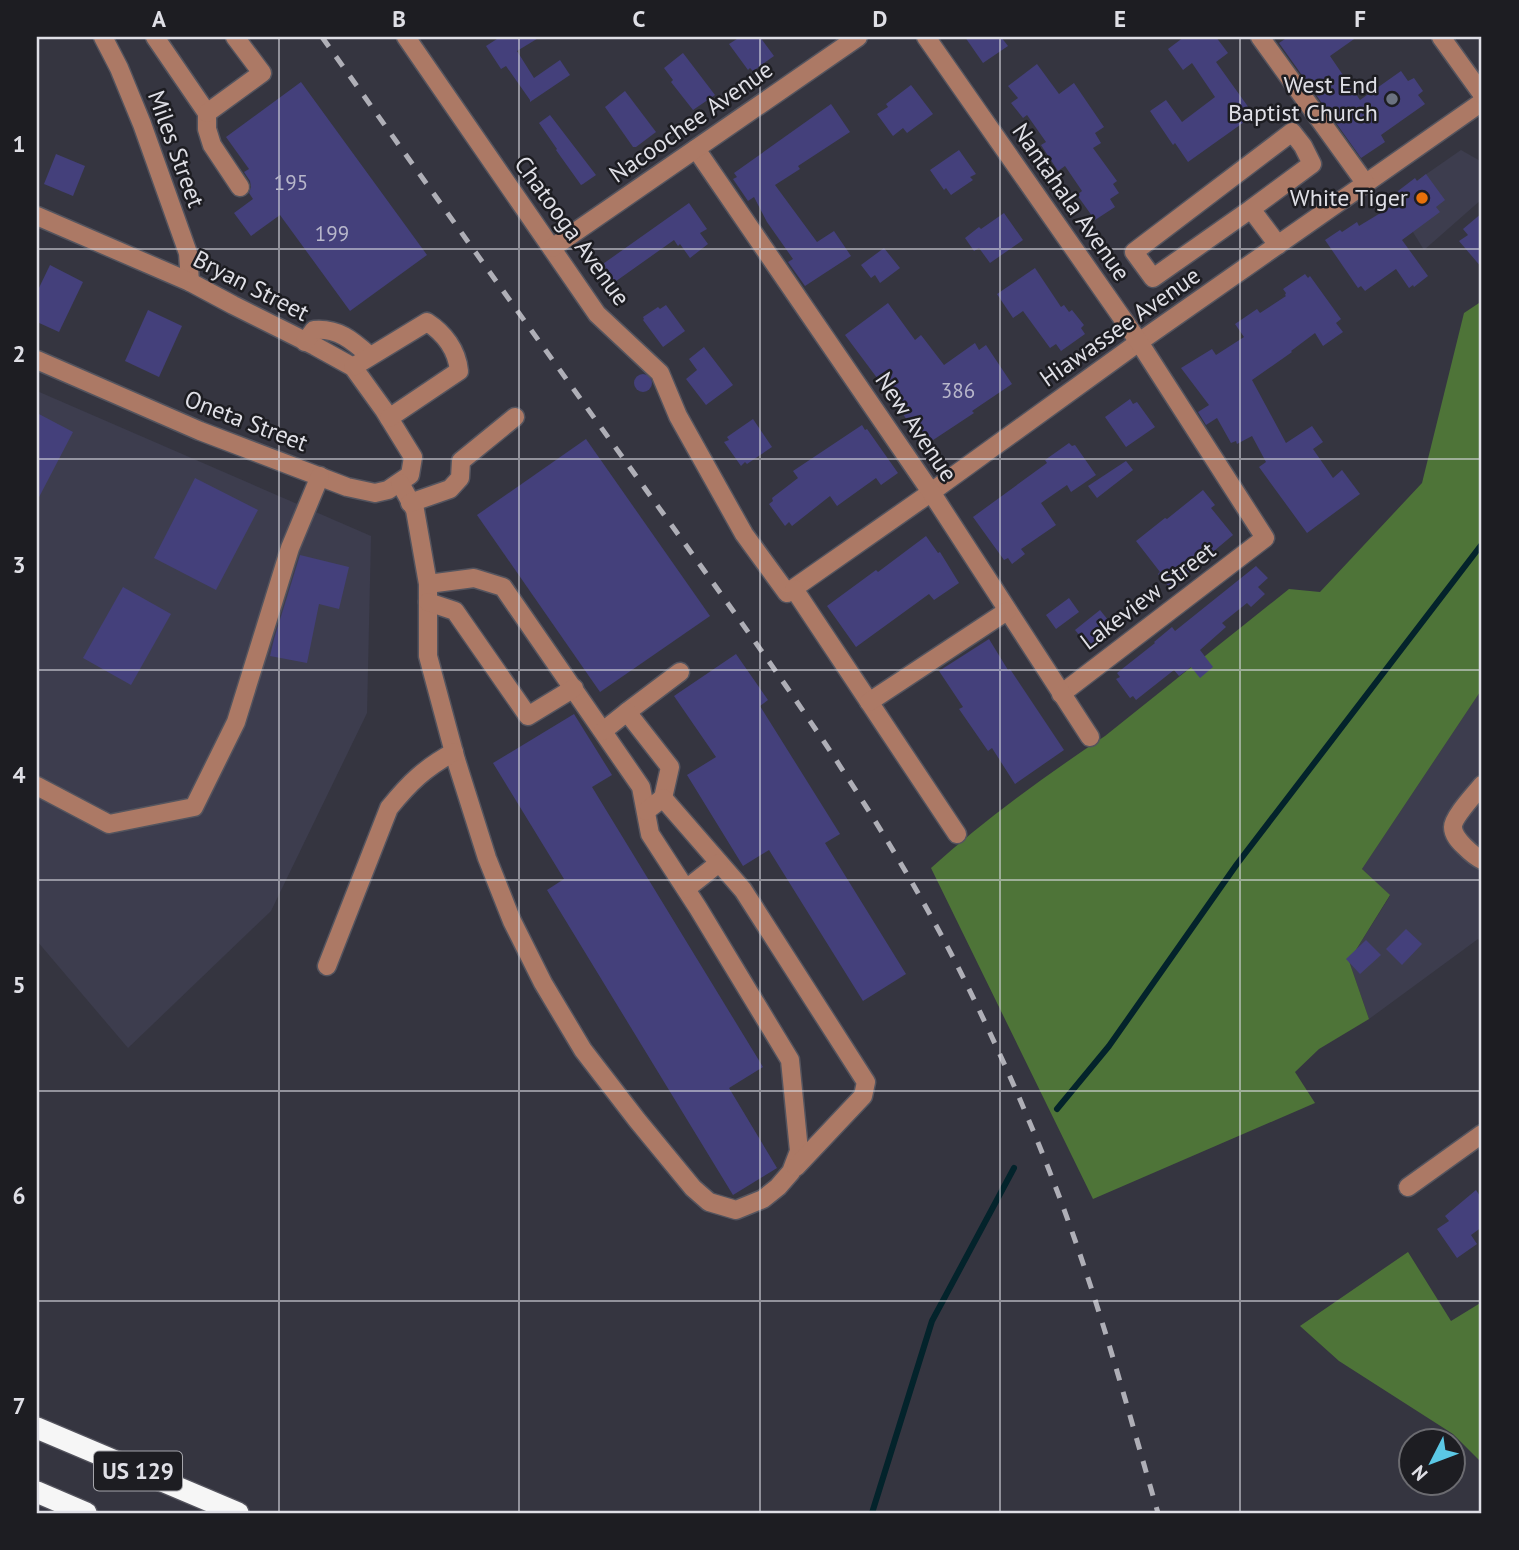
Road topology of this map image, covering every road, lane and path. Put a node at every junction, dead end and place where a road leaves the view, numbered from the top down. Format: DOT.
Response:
graph roads {
  1 [pos="103,37"];
  2 [pos="155,37"];
  3 [pos="235,37"];
  4 [pos="406,37"];
  5 [pos="858,37"];
  6 [pos="926,37"];
  7 [pos="1261,37"];
  8 [pos="1441,37"];
  9 [pos="1482,94"];
  10 [pos="1482,102"];
  11 [pos="207,113"];
  12 [pos="1316,114"];
  13 [pos="1292,132"];
  14 [pos="696,149"];
  15 [pos="1366,184"];
  16 [pos="240,187"];
  17 [pos="1251,209"];
  18 [pos="37,216"];
  19 [pos="1278,246"];
  20 [pos="552,248"];
  21 [pos="190,282"];
  22 [pos="306,342"];
  23 [pos="1139,342"];
  24 [pos="370,356"];
  25 [pos="37,360"];
  26 [pos="353,367"];
  27 [pos="515,416"];
  28 [pos="389,418"];
  29 [pos="320,476"];
  30 [pos="400,483"];
  31 [pos="931,492"];
  32 [pos="410,503"];
  33 [pos="1265,538"];
  34 [pos="791,591"];
  35 [pos="428,593"];
  36 [pos="1007,611"];
  37 [pos="680,672"];
  38 [pos="575,688"];
  39 [pos="1061,694"];
  40 [pos="869,702"];
  41 [pos="627,712"];
  42 [pos="603,731"];
  43 [pos="1090,737"];
  44 [pos="454,752"];
  45 [pos="1482,785"];
  46 [pos="37,786"];
  47 [pos="663,798"];
  48 [pos="646,811"];
  49 [pos="957,834"];
  50 [pos="1482,860"];
  51 [pos="719,863"];
  52 [pos="686,889"];
  53 [pos="327,966"];
  54 [pos="1482,1133"];
  55 [pos="791,1172"];
  56 [pos="1408,1187"];
  57 [pos="37,1428"];
  58 [pos="37,1492"];
  59 [pos="86,1513"];
  60 [pos="239,1513"];
  1 -- 21 [label="street, Miles Street"];
  2 -- 11 [label="street"];
  3 -- 11 [label="street"];
  4 -- 20 [label="street, Chatooga Avenue"];
  5 -- 14 [label="street, Nacoochee Avenue"];
  6 -- 23 [label="street, Nantahala Avenue"];
  7 -- 12 [label="street"];
  8 -- 9 [label="street"];
  10 -- 15 [label="street, Hiawassee Avenue"];
  11 -- 16 [label="street"];
  12 -- 13 [label="street"];
  12 -- 15 [label="street"];
  13 -- 17 [label="street"];
  13 -- 17 [label="street"];
  14 -- 20 [label="street, Nacoochee Avenue"];
  14 -- 31 [label="street, New Avenue"];
  15 -- 19 [label="street, Hiawassee Avenue"];
  17 -- 19 [label="street"];
  18 -- 21 [label="street, Bryan Street"];
  19 -- 23 [label="street, Hiawassee Avenue"];
  20 -- 34 [label="street, Chatooga Avenue"];
  21 -- 22 [label="street, Bryan Street"];
  22 -- 24 [label="street"];
  22 -- 26 [label="street, Bryan Street"];
  23 -- 31 [label="street, Hiawassee Avenue"];
  23 -- 33 [label="street, Nantahala Avenue"];
  24 -- 26 [label="street"];
  24 -- 28 [label="street"];
  25 -- 29 [label="street, Oneta Street"];
  26 -- 28 [label="street, Bryan Street"];
  27 -- 32 [label="street"];
  28 -- 30 [label="street, Bryan Street"];
  29 -- 30 [label="street, Oneta Street"];
  29 -- 46 [label="street"];
  30 -- 32 [label="street"];
  31 -- 34 [label="street, Hiawassee Avenue"];
  31 -- 36 [label="street, New Avenue"];
  32 -- 35 [label="street"];
  33 -- 39 [label="street, Lakeview Street"];
  34 -- 40 [label="street, Chatooga Avenue"];
  35 -- 38 [label="street"];
  35 -- 38 [label="street"];
  35 -- 44 [label="street"];
  36 -- 39 [label="street, New Avenue"];
  36 -- 40 [label="street"];
  37 -- 41 [label="street"];
  38 -- 42 [label="street"];
  39 -- 43 [label="street, New Avenue"];
  40 -- 49 [label="street, Chatooga Avenue"];
  41 -- 42 [label="street"];
  41 -- 47 [label="street"];
  42 -- 48 [label="street"];
  44 -- 53 [label="street"];
  44 -- 55 [label="street"];
  45 -- 50 [label="street"];
  47 -- 48 [label="street"];
  47 -- 51 [label="street"];
  48 -- 52 [label="street"];
  51 -- 52 [label="street"];
  51 -- 55 [label="street"];
  52 -- 55 [label="street"];
  54 -- 56 [label="street"];
  57 -- 60 [label="highway, US 129"];
  58 -- 59 [label="highway, US 129"];
}
